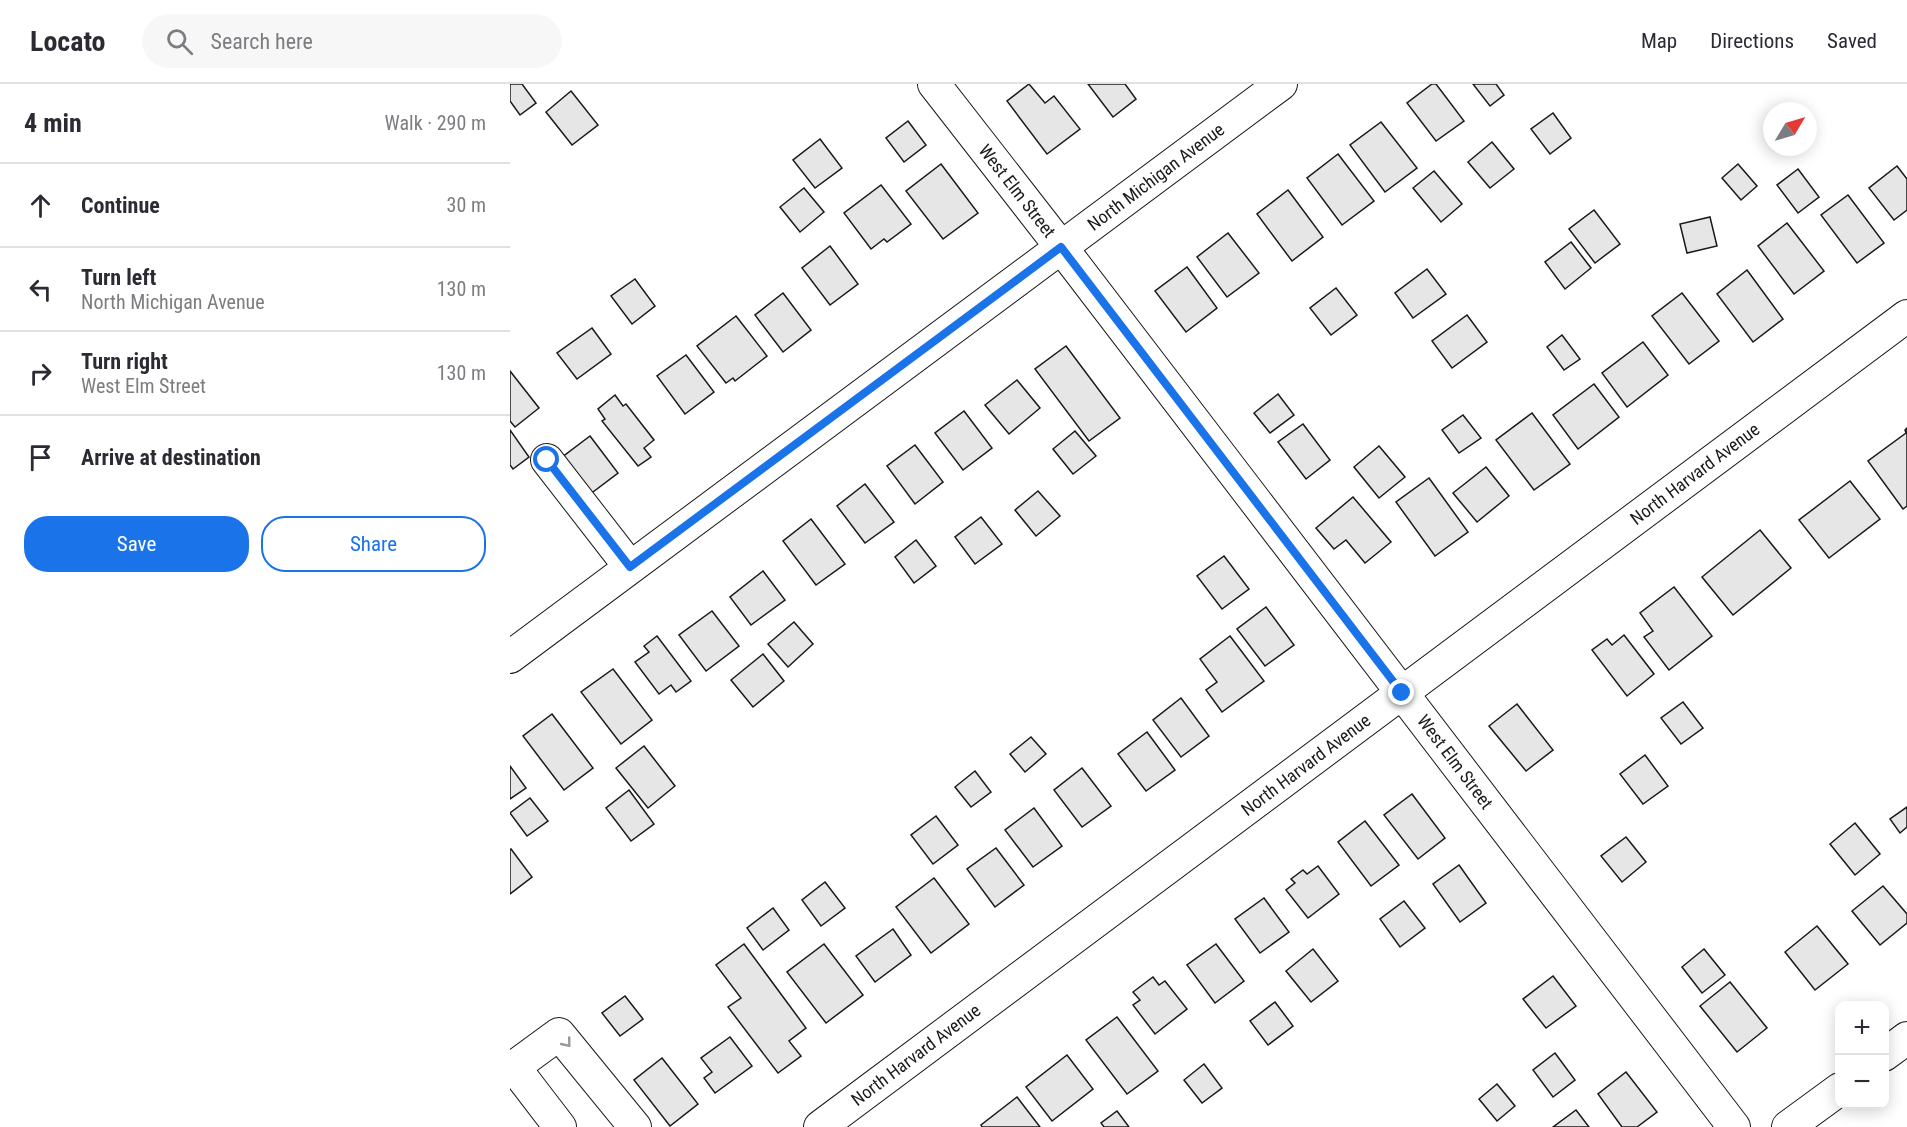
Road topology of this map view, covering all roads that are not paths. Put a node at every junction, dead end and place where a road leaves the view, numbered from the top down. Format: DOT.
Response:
graph roads {
  1 [pos="934,84"];
  2 [pos="1281,84"];
  3 [pos="1061,247"];
  4 [pos="1907,316"];
  5 [pos="547,460"];
  6 [pos="630,567"];
  7 [pos="510,657"];
  8 [pos="1402,693"];
  9 [pos="1907,1038"];
  10 [pos="1889,1051"];
  11 [pos="512,1069"];
  12 [pos="1835,1092"];
  13 [pos="560,1127"];
  14 [pos="635,1127"];
  15 [pos="820,1127"];
  16 [pos="1734,1127"];
  17 [pos="1788,1127"];
  1 -- 3 [label="street, West Elm Street"];
  2 -- 3 [label="street, North Michigan Avenue"];
  3 -- 6 [label="street, North Michigan Avenue"];
  3 -- 8 [label="street, West Elm Street"];
  4 -- 8 [label="street, North Harvard Avenue"];
  5 -- 6 [label="street"];
  6 -- 7 [label="street, North Michigan Avenue"];
  8 -- 15 [label="street, North Harvard Avenue"];
  8 -- 16 [label="street, West Elm Street"];
  9 -- 10 [label="street"];
  11 -- 13 [label="street"];
  11 -- 14 [label="street, one-way"];
  12 -- 17 [label="street"];
}
